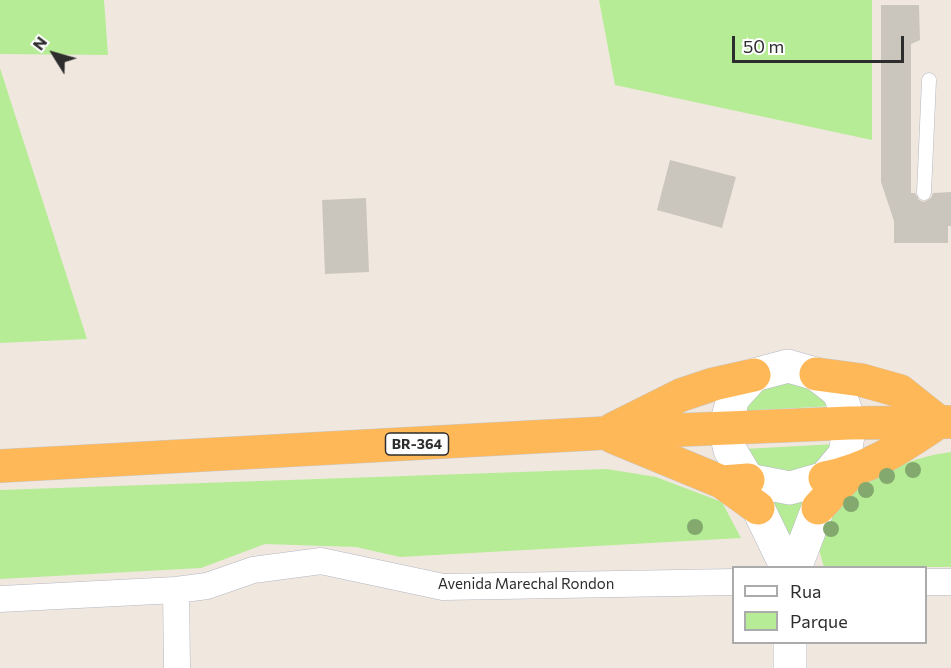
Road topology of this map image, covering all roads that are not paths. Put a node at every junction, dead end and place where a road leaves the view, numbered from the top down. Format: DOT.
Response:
graph roads {
  1 [pos="929,80"];
  2 [pos="924,193"];
  3 [pos="816,374"];
  4 [pos="754,375"];
  5 [pos="945,422"];
  6 [pos="850,423"];
  7 [pos="725,429"];
  8 [pos="606,433"];
  9 [pos="0,466"];
  10 [pos="831,487"];
  11 [pos="743,490"];
  12 [pos="786,566"];
  13 [pos="795,566"];
  14 [pos="732,582"];
  15 [pos="927,582"];
  16 [pos="951,582"];
  17 [pos="176,590"];
  18 [pos="0,599"];
  19 [pos="790,644"];
  20 [pos="177,668"];
  21 [pos="790,668"];
  1 -- 2 [label="lane"];
  3 -- 4 [label="street"];
  3 -- 5 [label="highway"];
  3 -- 6 [label="street"];
  4 -- 7 [label="street"];
  4 -- 8 [label="highway"];
  5 -- 6 [label="highway, BR-364"];
  5 -- 10 [label="highway"];
  6 -- 7 [label="highway, BR-364"];
  6 -- 10 [label="street"];
  7 -- 8 [label="highway, BR-364"];
  7 -- 11 [label="street"];
  8 -- 9 [label="highway, BR-364"];
  8 -- 11 [label="highway"];
  10 -- 11 [label="street"];
  10 -- 13 [label="street"];
  11 -- 12 [label="street"];
  14 -- 17 [label="street, Avenida Marechal Rondon"];
  15 -- 16 [label="street"];
  17 -- 18 [label="street, Avenida Marechal Rondon"];
  17 -- 20 [label="street"];
  19 -- 21 [label="street"];
}
